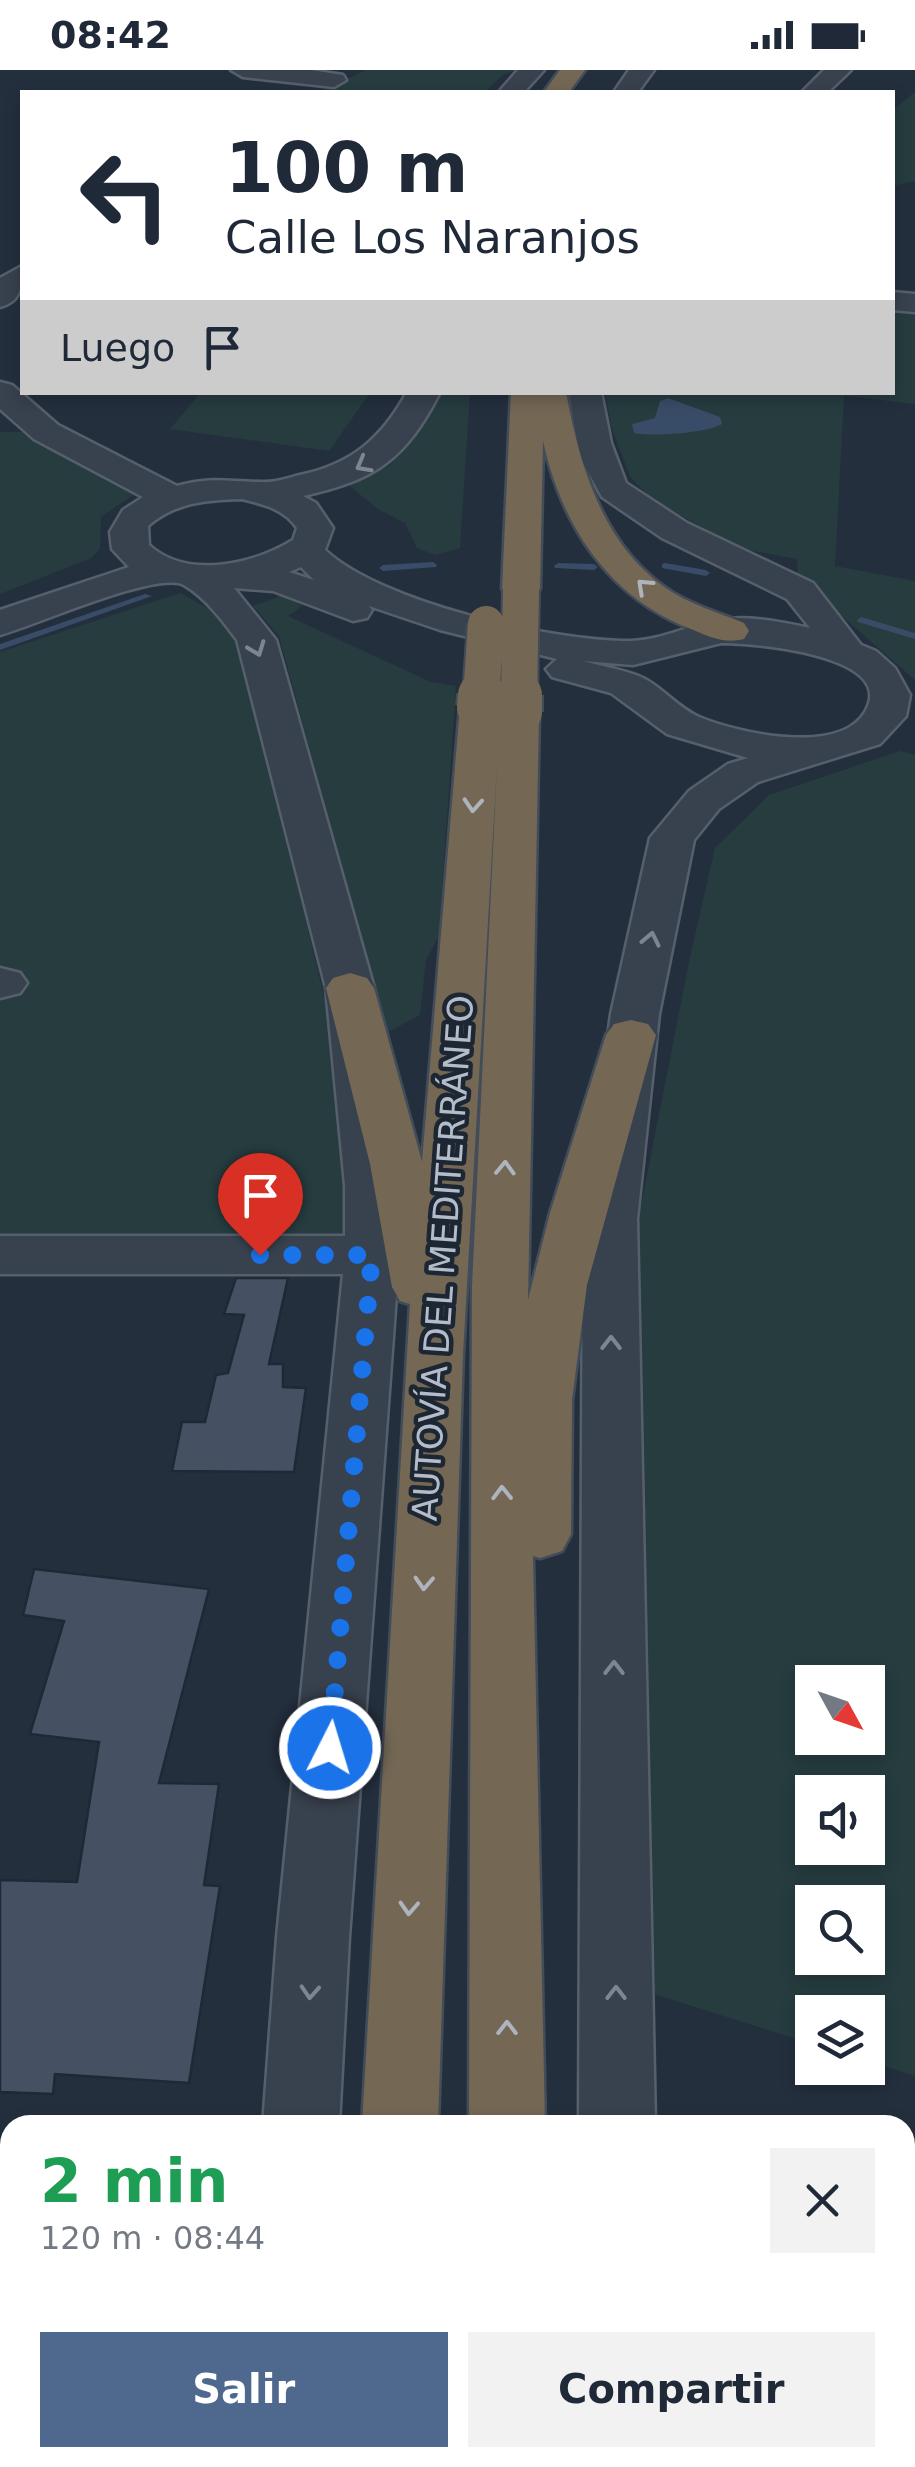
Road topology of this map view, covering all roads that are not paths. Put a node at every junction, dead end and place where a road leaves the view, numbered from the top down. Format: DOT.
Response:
graph roads {
  1 [pos="243,70"];
  2 [pos="532,70"];
  3 [pos="573,70"];
  4 [pos="839,70"];
  5 [pos="346,75"];
  6 [pos="311,90"];
  7 [pos="513,90"];
  8 [pos="558,90"];
  9 [pos="816,90"];
  10 [pos="0,392"];
  11 [pos="422,395"];
  12 [pos="496,395"];
  13 [pos="527,395"];
  14 [pos="551,395"];
  15 [pos="587,395"];
  16 [pos="266,492"];
  17 [pos="171,497"];
  18 [pos="130,546"];
  19 [pos="305,550"];
  20 [pos="198,574"];
  21 [pos="772,578"];
  22 [pos="505,587"];
  23 [pos="0,606"];
  24 [pos="0,623"];
  25 [pos="738,631"];
  26 [pos="672,644"];
  27 [pos="846,652"];
  28 [pos="650,699"];
  29 [pos="499,710"];
  30 [pos="818,750"];
  31 [pos="350,988"];
  32 [pos="631,1034"];
  33 [pos="0,1255"];
  34 [pos="372,1255"];
  35 [pos="434,1354"];
  36 [pos="506,1809"];
  37 [pos="302,2115"];
  38 [pos="400,2115"];
  39 [pos="507,2115"];
  40 [pos="617,2115"];
  1 -- 5 [label="street"];
  2 -- 7 [label="street"];
  3 -- 8 [label="highway"];
  4 -- 9 [label="street"];
  5 -- 6 [label="street"];
  10 -- 17 [label="street"];
  11 -- 16 [label="street, one-way"];
  12 -- 22 [label="highway, AUTOVÍA DEL MEDITERRÁNEO"];
  13 -- 22 [label="highway, AUTOVÍA DEL MEDITERRÁNEO"];
  25 -- 14 [label="highway, one-way"];
  15 -- 21 [label="street"];
  16 -- 17 [label="street"];
  16 -- 19 [label="street"];
  17 -- 18 [label="street"];
  18 -- 20 [label="street"];
  18 -- 23 [label="street"];
  19 -- 20 [label="street"];
  19 -- 26 [label="street"];
  20 -- 24 [label="street"];
  20 -- 28 [label="street"];
  20 -- 31 [label="street, one-way"];
  21 -- 25 [label="street"];
  21 -- 27 [label="street"];
  22 -- 29 [label="highway, AUTOVÍA DEL MEDITERRÁNEO, bridge"];
  25 -- 26 [label="street"];
  25 -- 27 [label="street"];
  26 -- 28 [label="street"];
  27 -- 30 [label="street"];
  28 -- 30 [label="street"];
  29 -- 35 [label="highway, AUTOVÍA DEL MEDITERRÁNEO, one-way"];
  36 -- 29 [label="highway, AUTOVÍA DEL MEDITERRÁNEO, one-way"];
  32 -- 30 [label="street, one-way"];
  31 -- 34 [label="street"];
  31 -- 35 [label="highway"];
  32 -- 36 [label="highway"];
  40 -- 32 [label="street, one-way"];
  33 -- 34 [label="street"];
  34 -- 37 [label="street, one-way"];
  35 -- 38 [label="highway, AUTOVÍA DEL MEDITERRÁNEO, one-way"];
  39 -- 36 [label="highway, AUTOVÍA DEL MEDITERRÁNEO, one-way"];
}
